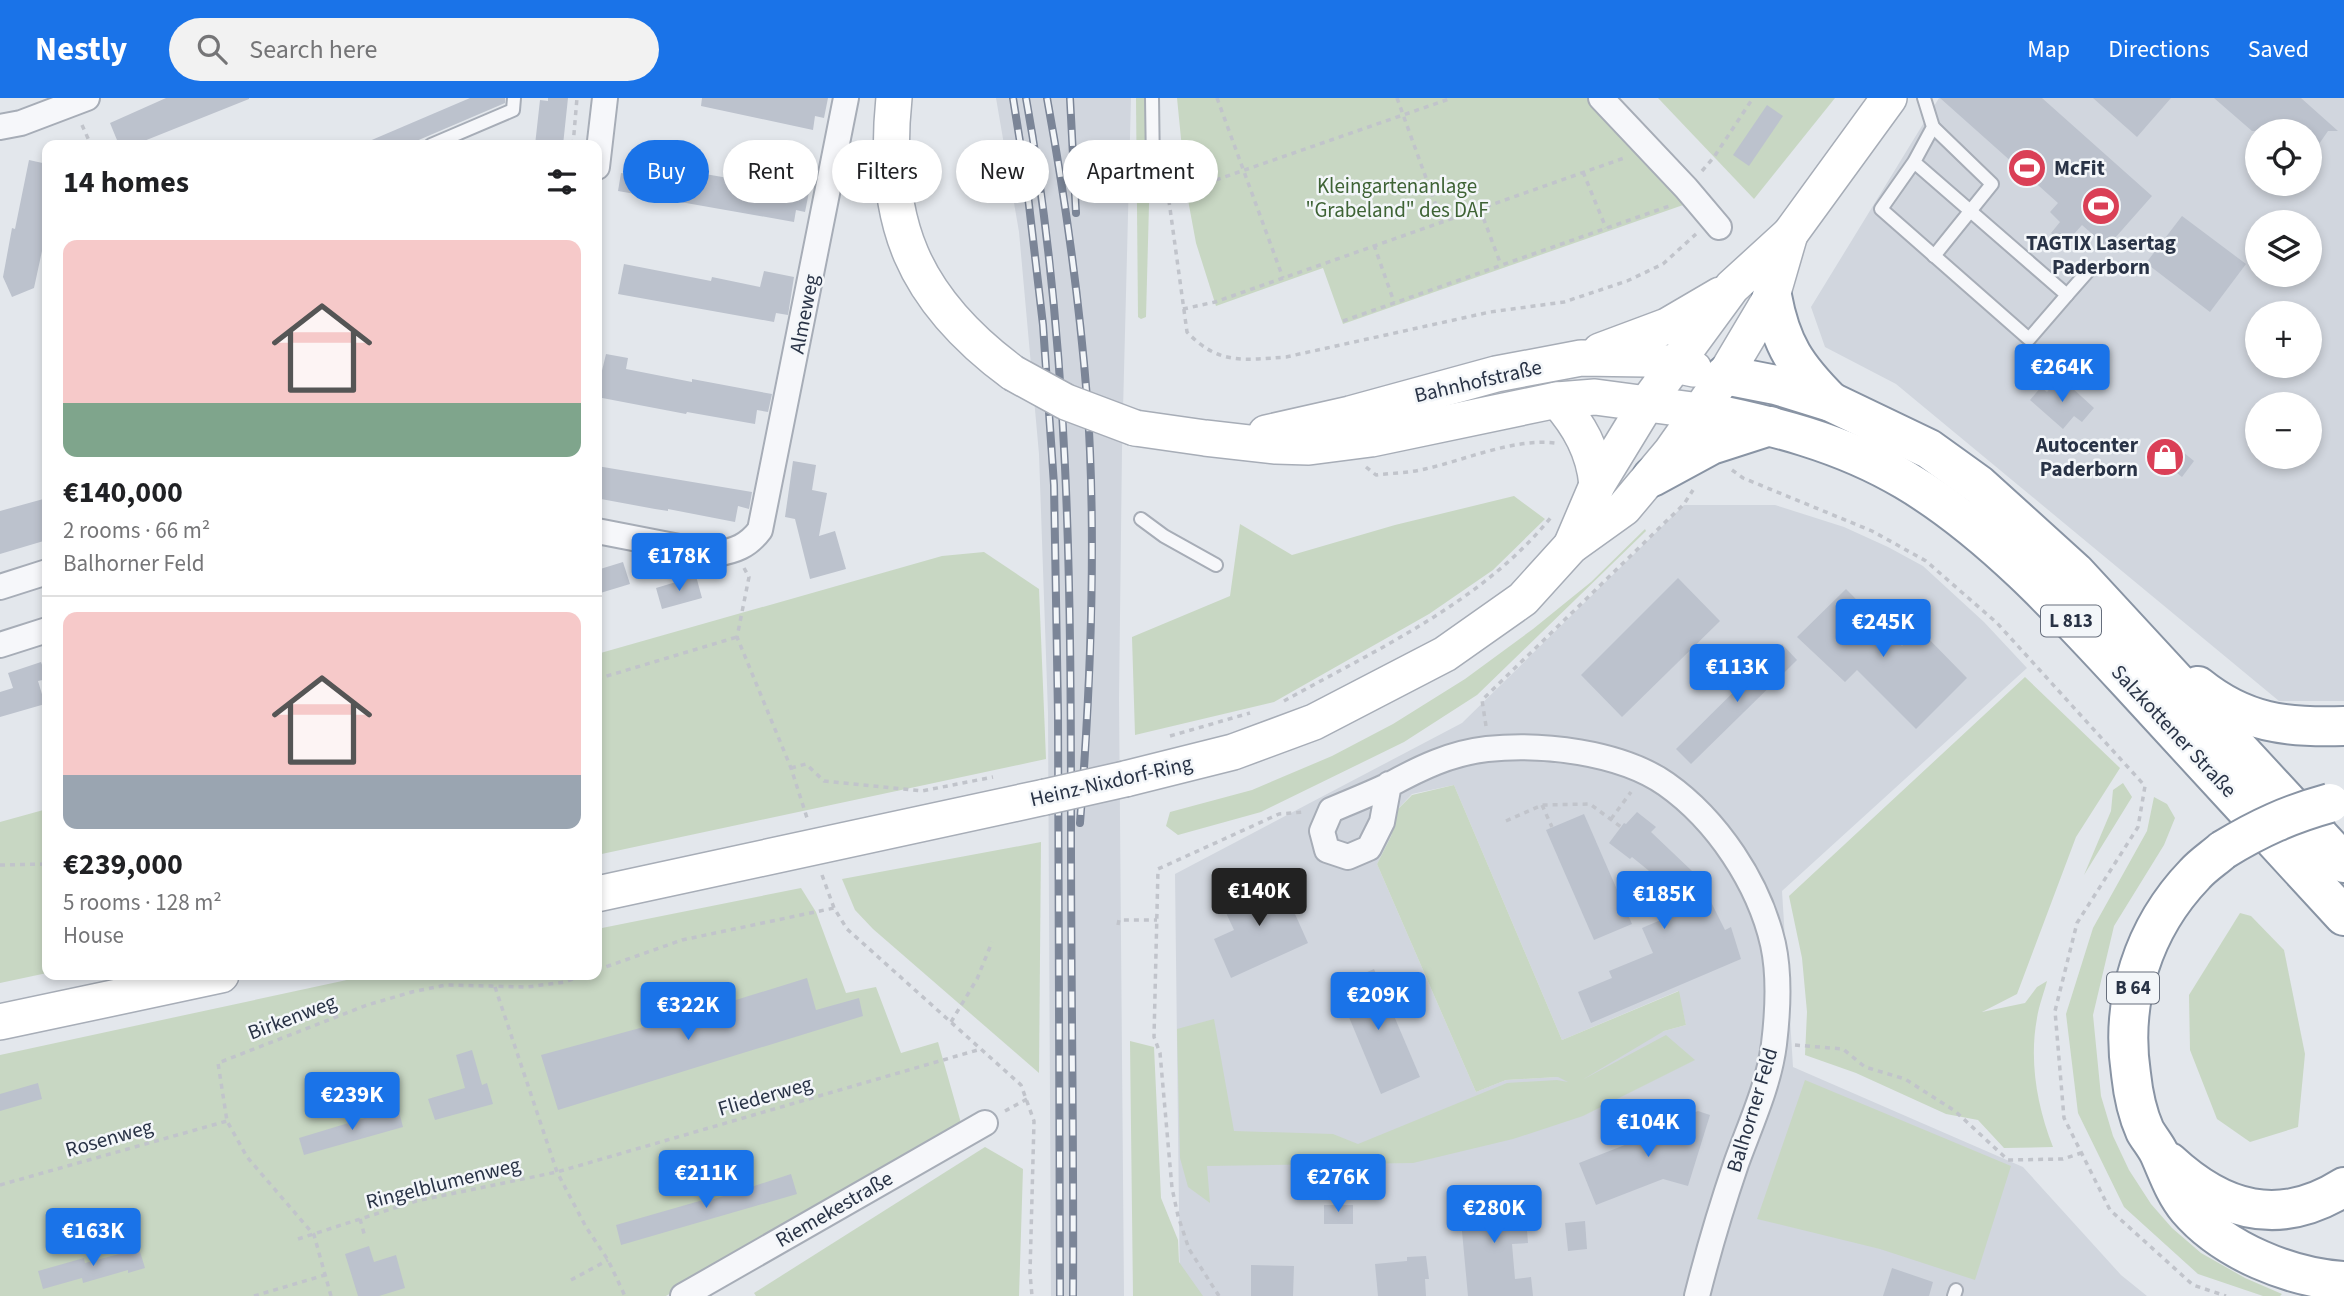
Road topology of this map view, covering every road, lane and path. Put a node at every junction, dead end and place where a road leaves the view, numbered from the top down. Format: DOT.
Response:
graph roads {
  1 [pos="514,98"];
  2 [pos="577,98"];
  3 [pos="605,98"];
  4 [pos="846,98"];
  5 [pos="894,98"];
  6 [pos="1152,98"];
  7 [pos="1217,98"];
  8 [pos="1397,98"];
  9 [pos="1452,98"];
  10 [pos="1601,98"];
  11 [pos="1754,98"];
  12 [pos="1889,98"];
  13 [pos="1924,98"];
  14 [pos="77,100"];
  15 [pos="1403,115"];
  16 [pos="0,127"];
  17 [pos="1933,127"];
  18 [pos="443,140"];
  19 [pos="573,140"];
  20 [pos="600,140"];
  21 [pos="1153,140"];
  22 [pos="1650,149"];
  23 [pos="1914,162"];
  24 [pos="1244,170"];
  25 [pos="1583,172"];
  26 [pos="1218,179"];
  27 [pos="1690,192"];
  28 [pos="1169,203"];
  29 [pos="1480,209"];
  30 [pos="1970,211"];
  31 [pos="1442,222"];
  32 [pos="1715,222"];
  33 [pos="1605,228"];
  34 [pos="1790,234"];
  35 [pos="1374,246"];
  36 [pos="1934,256"];
  37 [pos="1501,265"];
  38 [pos="2089,270"];
  39 [pos="1283,278"];
  40 [pos="1732,287"];
  41 [pos="2067,295"];
  42 [pos="1772,296"];
  43 [pos="1394,302"];
  44 [pos="1182,309"];
  45 [pos="1343,321"];
  46 [pos="1581,358"];
  47 [pos="1676,365"];
  48 [pos="1725,374"];
  49 [pos="1557,400"];
  50 [pos="1831,402"];
  51 [pos="1647,403"];
  52 [pos="1706,428"];
  53 [pos="1236,441"];
  54 [pos="1337,444"];
  55 [pos="1577,450"];
  56 [pos="1652,477"];
  57 [pos="1597,485"];
  58 [pos="1696,486"];
  59 [pos="1555,512"];
  60 [pos="1141,519"];
  61 [pos="602,532"];
  62 [pos="1571,546"];
  63 [pos="734,551"];
  64 [pos="1216,565"];
  65 [pos="42,574"];
  66 [pos="0,587"];
  67 [pos="42,632"];
  68 [pos="2129,632"];
  69 [pos="737,636"];
  70 [pos="0,645"];
  71 [pos="602,677"];
  72 [pos="1275,706"];
  73 [pos="1262,710"];
  74 [pos="2344,726"];
  75 [pos="1162,739"];
  76 [pos="1489,748"];
  77 [pos="790,768"];
  78 [pos="1646,774"];
  79 [pos="1004,775"];
  80 [pos="1389,784"];
  81 [pos="1542,805"];
  82 [pos="2326,809"];
  83 [pos="1331,810"];
  84 [pos="1611,819"];
  85 [pos="1506,821"];
  86 [pos="809,823"];
  87 [pos="1552,827"];
  88 [pos="1621,827"];
  89 [pos="42,864"];
  90 [pos="0,865"];
  91 [pos="822,875"];
  92 [pos="2331,875"];
  93 [pos="602,893"];
  94 [pos="834,908"];
  95 [pos="2344,916"];
  96 [pos="1157,920"];
  97 [pos="1118,925"];
  98 [pos="992,942"];
  99 [pos="602,968"];
  100 [pos="197,980"];
  101 [pos="570,980"];
  102 [pos="495,987"];
  103 [pos="0,1022"];
  104 [pos="951,1022"];
  105 [pos="1774,1042"];
  106 [pos="981,1049"];
  107 [pos="227,1121"];
  108 [pos="985,1123"];
  109 [pos="2158,1151"];
  110 [pos="2081,1153"];
  111 [pos="557,1172"];
  112 [pos="0,1185"];
  113 [pos="2344,1187"];
  114 [pos="360,1219"];
  115 [pos="314,1235"];
  116 [pos="365,1237"];
  117 [pos="298,1239"];
  118 [pos="608,1260"];
  119 [pos="325,1275"];
  120 [pos="571,1280"];
  121 [pos="2344,1281"];
  122 [pos="254,1296"];
  123 [pos="331,1296"];
  124 [pos="625,1296"];
  125 [pos="683,1296"];
  126 [pos="1032,1296"];
  127 [pos="1219,1296"];
  128 [pos="1697,1296"];
  129 [pos="2226,1296"];
  1 -- 18 [label="lane"];
  2 -- 19 [label="path"];
  3 -- 20 [label="street"];
  4 -- 63 [label="street, Almeweg"];
  5 -- 53 [label="main road, Bahnhofstraße, bridge"];
  6 -- 21 [label="lane"];
  7 -- 24 [label="path"];
  8 -- 15 [label="path"];
  9 -- 15 [label="path"];
  10 -- 22 [label="street"];
  11 -- 27 [label="path"];
  12 -- 34 [label="main road"];
  13 -- 17 [label="lane"];
  14 -- 16 [label="street"];
  15 -- 24 [label="path"];
  15 -- 31 [label="path"];
  17 -- 23 [label="lane"];
  17 -- 30 [label="lane"];
  22 -- 25 [label="path"];
  22 -- 27 [label="street"];
  23 -- 30 [label="lane"];
  23 -- 36 [label="lane"];
  24 -- 26 [label="path"];
  24 -- 39 [label="path"];
  25 -- 29 [label="path"];
  25 -- 33 [label="path"];
  27 -- 32 [label="street"];
  27 -- 33 [label="path"];
  28 -- 44 [label="path"];
  29 -- 31 [label="path"];
  29 -- 37 [label="path"];
  30 -- 36 [label="lane"];
  30 -- 41 [label="lane"];
  31 -- 35 [label="path"];
  32 -- 44 [label="path"];
  33 -- 37 [label="path"];
  34 -- 40 [label="main road"];
  34 -- 42 [label="main road"];
  35 -- 39 [label="path"];
  35 -- 43 [label="path"];
  36 -- 41 [label="lane"];
  37 -- 43 [label="path"];
  38 -- 41 [label="lane"];
  39 -- 44 [label="path"];
  40 -- 46 [label="main road"];
  40 -- 47 [label="main road, Heinz-Nixdorf-Ring"];
  42 -- 48 [label="main road"];
  42 -- 50 [label="highway"];
  43 -- 45 [label="path"];
  46 -- 47 [label="main road, Bahnhofstraße"];
  46 -- 53 [label="main road, Bahnhofstraße"];
  47 -- 48 [label="main road, Bahnhofstraße"];
  47 -- 51 [label="main road, Heinz-Nixdorf-Ring"];
  48 -- 50 [label="highway, Salzkottener Straße / L 813"];
  48 -- 52 [label="main road"];
  49 -- 51 [label="main road, Bahnhofstraße"];
  49 -- 54 [label="main road, Bahnhofstraße"];
  49 -- 55 [label="main road"];
  50 -- 68 [label="highway, Salzkottener Straße / L 813"];
  51 -- 52 [label="main road, Bahnhofstraße"];
  51 -- 57 [label="main road, Heinz-Nixdorf-Ring"];
  52 -- 56 [label="highway"];
  52 -- 92 [label="highway, Salzkottener Straße / L 813"];
  52 -- 110 [label="path"];
  53 -- 54 [label="main road, Bahnhofstraße"];
  54 -- 55 [label="path"];
  55 -- 57 [label="main road"];
  56 -- 62 [label="main road, Heinz-Nixdorf-Ring"];
  57 -- 62 [label="main road, Heinz-Nixdorf-Ring"];
  58 -- 76 [label="path"];
  59 -- 72 [label="path"];
  60 -- 64 [label="lane"];
  61 -- 63 [label="street"];
  62 -- 93 [label="main road, Heinz-Nixdorf-Ring, bridge"];
  63 -- 69 [label="path"];
  65 -- 66 [label="street"];
  67 -- 70 [label="street"];
  68 -- 74 [label="highway"];
  68 -- 82 [label="highway, Salzkottener Straße / L 813"];
  69 -- 71 [label="path"];
  69 -- 77 [label="path"];
  73 -- 75 [label="path"];
  76 -- 78 [label="street, Balhorner Feld"];
  76 -- 80 [label="street, Balhorner Feld"];
  77 -- 79 [label="path"];
  77 -- 86 [label="path"];
  78 -- 84 [label="path"];
  78 -- 105 [label="street, Balhorner Feld"];
  80 -- 83 [label="street, Balhorner Feld"];
  80 -- 83 [label="street"];
  81 -- 84 [label="path"];
  81 -- 85 [label="path"];
  81 -- 87 [label="path"];
  82 -- 92 [label="highway, Salzkottener Straße"];
  82 -- 109 [label="highway, B 64, bridge"];
  83 -- 96 [label="path"];
  84 -- 88 [label="path"];
  89 -- 90 [label="path"];
  91 -- 94 [label="path"];
  92 -- 95 [label="highway, Salzkottener Straße"];
  94 -- 99 [label="path"];
  94 -- 104 [label="path"];
  96 -- 97 [label="path"];
  96 -- 127 [label="path"];
  98 -- 104 [label="path"];
  100 -- 103 [label="main road"];
  101 -- 102 [label="path, Birkenweg"];
  102 -- 107 [label="path, Birkenweg"];
  102 -- 111 [label="path"];
  104 -- 106 [label="path"];
  105 -- 110 [label="path"];
  105 -- 128 [label="street, Balhorner Feld"];
  106 -- 111 [label="path, Fliederweg"];
  106 -- 126 [label="path"];
  107 -- 112 [label="path, Rosenweg"];
  107 -- 115 [label="path"];
  108 -- 125 [label="street, Riemekestraße"];
  109 -- 113 [label="highway, B 64"];
  109 -- 121 [label="highway, B 64"];
  110 -- 129 [label="path"];
  111 -- 114 [label="path, Ringelblumenweg"];
  111 -- 118 [label="path"];
  114 -- 115 [label="path, Ringelblumenweg"];
  114 -- 116 [label="path"];
  115 -- 117 [label="path, Ringelblumenweg"];
  115 -- 119 [label="path"];
  118 -- 120 [label="path"];
  118 -- 124 [label="path"];
  119 -- 122 [label="path"];
  119 -- 123 [label="path"];
}
